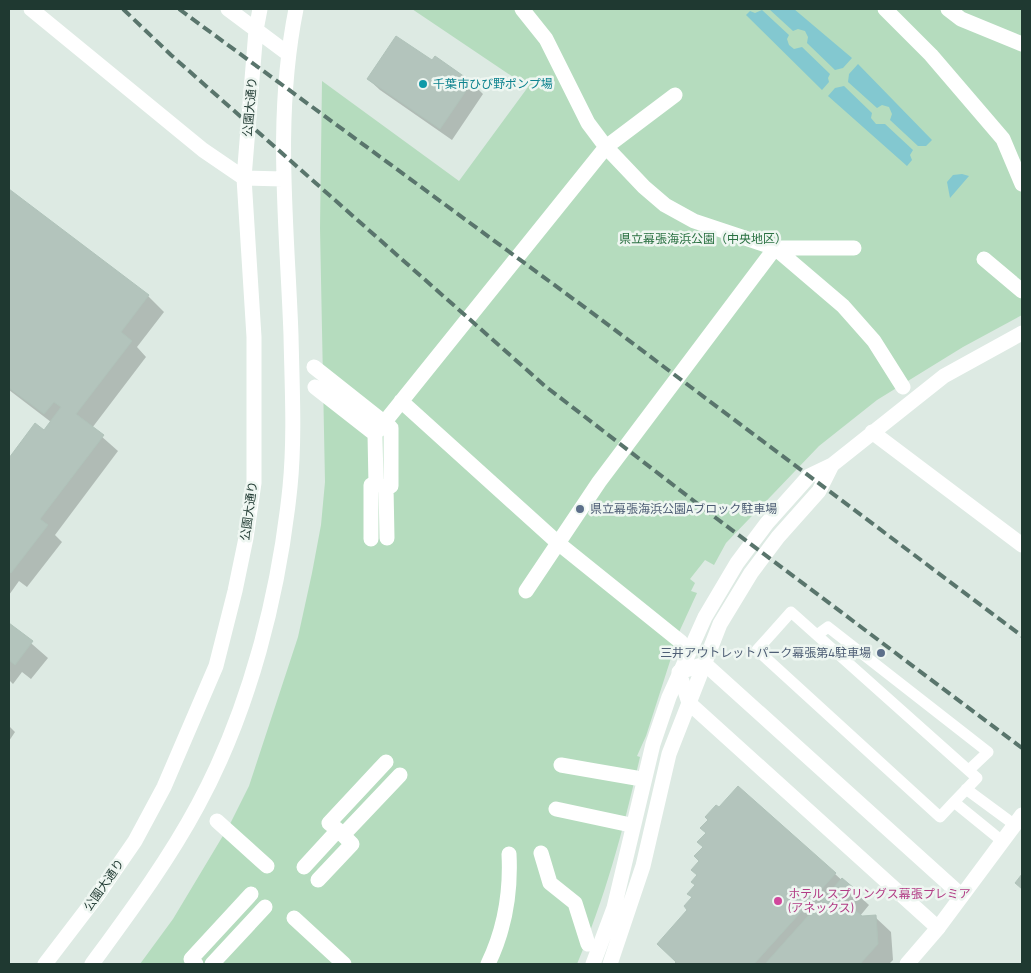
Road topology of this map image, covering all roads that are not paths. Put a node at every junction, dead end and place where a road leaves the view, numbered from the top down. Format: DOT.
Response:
graph roads {
  1 [pos="31,9"];
  2 [pos="228,9"];
  3 [pos="260,9"];
  4 [pos="296,9"];
  5 [pos="522,9"];
  6 [pos="885,9"];
  7 [pos="948,9"];
  8 [pos="256,30"];
  9 [pos="1022,44"];
  10 [pos="287,53"];
  11 [pos="675,95"];
  12 [pos="606,147"];
  13 [pos="244,178"];
  14 [pos="283,179"];
  15 [pos="1022,184"];
  16 [pos="775,248"];
  17 [pos="854,248"];
  18 [pos="984,259"];
  19 [pos="1022,291"];
  20 [pos="1022,333"];
  21 [pos="314,367"];
  22 [pos="314,386"];
  23 [pos="903,387"];
  24 [pos="401,401"];
  25 [pos="379,428"];
  26 [pos="872,432"];
  27 [pos="832,465"];
  28 [pos="381,485"];
  29 [pos="387,538"];
  30 [pos="371,539"];
  31 [pos="558,543"];
  32 [pos="1022,545"];
  33 [pos="526,591"];
  34 [pos="817,635"];
  35 [pos="682,642"];
  36 [pos="705,664"];
  37 [pos="679,672"];
  38 [pos="689,703"];
  39 [pos="386,762"];
  40 [pos="561,766"];
  41 [pos="968,770"];
  42 [pos="400,774"];
  43 [pos="636,778"];
  44 [pos="362,788"];
  45 [pos="966,789"];
  46 [pos="376,800"];
  47 [pos="954,802"];
  48 [pos="556,809"];
  49 [pos="1018,820"];
  50 [pos="216,821"];
  51 [pos="626,824"];
  52 [pos="341,833"];
  53 [pos="1002,841"];
  54 [pos="542,852"];
  55 [pos="509,854"];
  56 [pos="267,866"];
  57 [pos="304,866"];
  58 [pos="318,880"];
  59 [pos="251,894"];
  60 [pos="962,895"];
  61 [pos="265,907"];
  62 [pos="230,917"];
  63 [pos="294,918"];
  64 [pos="938,928"];
  65 [pos="244,930"];
  66 [pos="588,944"];
  67 [pos="44,964"];
  68 [pos="92,964"];
  69 [pos="196,964"];
  70 [pos="212,964"];
  71 [pos="344,964"];
  72 [pos="488,964"];
  73 [pos="593,964"];
  74 [pos="610,964"];
  75 [pos="907,964"];
  1 -- 13 [label="street"];
  2 -- 8 [label="street"];
  3 -- 8 [label="street, 公園大通り"];
  4 -- 10 [label="street"];
  5 -- 12 [label="street"];
  6 -- 15 [label="street"];
  7 -- 9 [label="street"];
  8 -- 10 [label="street"];
  8 -- 13 [label="street, 公園大通り"];
  10 -- 14 [label="street"];
  11 -- 12 [label="street"];
  12 -- 16 [label="street"];
  12 -- 24 [label="street"];
  13 -- 14 [label="street"];
  13 -- 67 [label="street, 公園大通り"];
  14 -- 68 [label="street"];
  16 -- 17 [label="street"];
  16 -- 23 [label="street"];
  16 -- 31 [label="street"];
  18 -- 19 [label="street"];
  20 -- 26 [label="street"];
  21 -- 25 [label="street"];
  22 -- 25 [label="street"];
  24 -- 25 [label="street"];
  24 -- 31 [label="street"];
  25 -- 28 [label="street"];
  26 -- 27 [label="street"];
  26 -- 32 [label="street"];
  27 -- 36 [label="street"];
  27 -- 37 [label="street"];
  28 -- 29 [label="street"];
  28 -- 30 [label="street"];
  31 -- 33 [label="street"];
  31 -- 35 [label="street"];
  34 -- 41 [label="lane"];
  34 -- 41 [label="lane"];
  34 -- 47 [label="lane"];
  36 -- 37 [label="street"];
  36 -- 38 [label="street"];
  36 -- 60 [label="street"];
  37 -- 38 [label="street"];
  37 -- 73 [label="street"];
  38 -- 64 [label="street"];
  38 -- 74 [label="street"];
  39 -- 44 [label="street"];
  40 -- 43 [label="street"];
  41 -- 45 [label="lane"];
  42 -- 46 [label="street"];
  44 -- 46 [label="street"];
  44 -- 52 [label="street"];
  45 -- 47 [label="lane"];
  45 -- 49 [label="lane"];
  46 -- 52 [label="street"];
  47 -- 53 [label="lane"];
  48 -- 51 [label="street"];
  49 -- 53 [label="street"];
  50 -- 56 [label="street"];
  52 -- 57 [label="street"];
  52 -- 58 [label="street"];
  53 -- 60 [label="street"];
  54 -- 66 [label="street"];
  55 -- 72 [label="street"];
  59 -- 62 [label="street"];
  60 -- 64 [label="street"];
  61 -- 65 [label="street"];
  62 -- 65 [label="street"];
  62 -- 69 [label="street"];
  63 -- 71 [label="street"];
  64 -- 75 [label="street"];
  65 -- 70 [label="street"];
}
